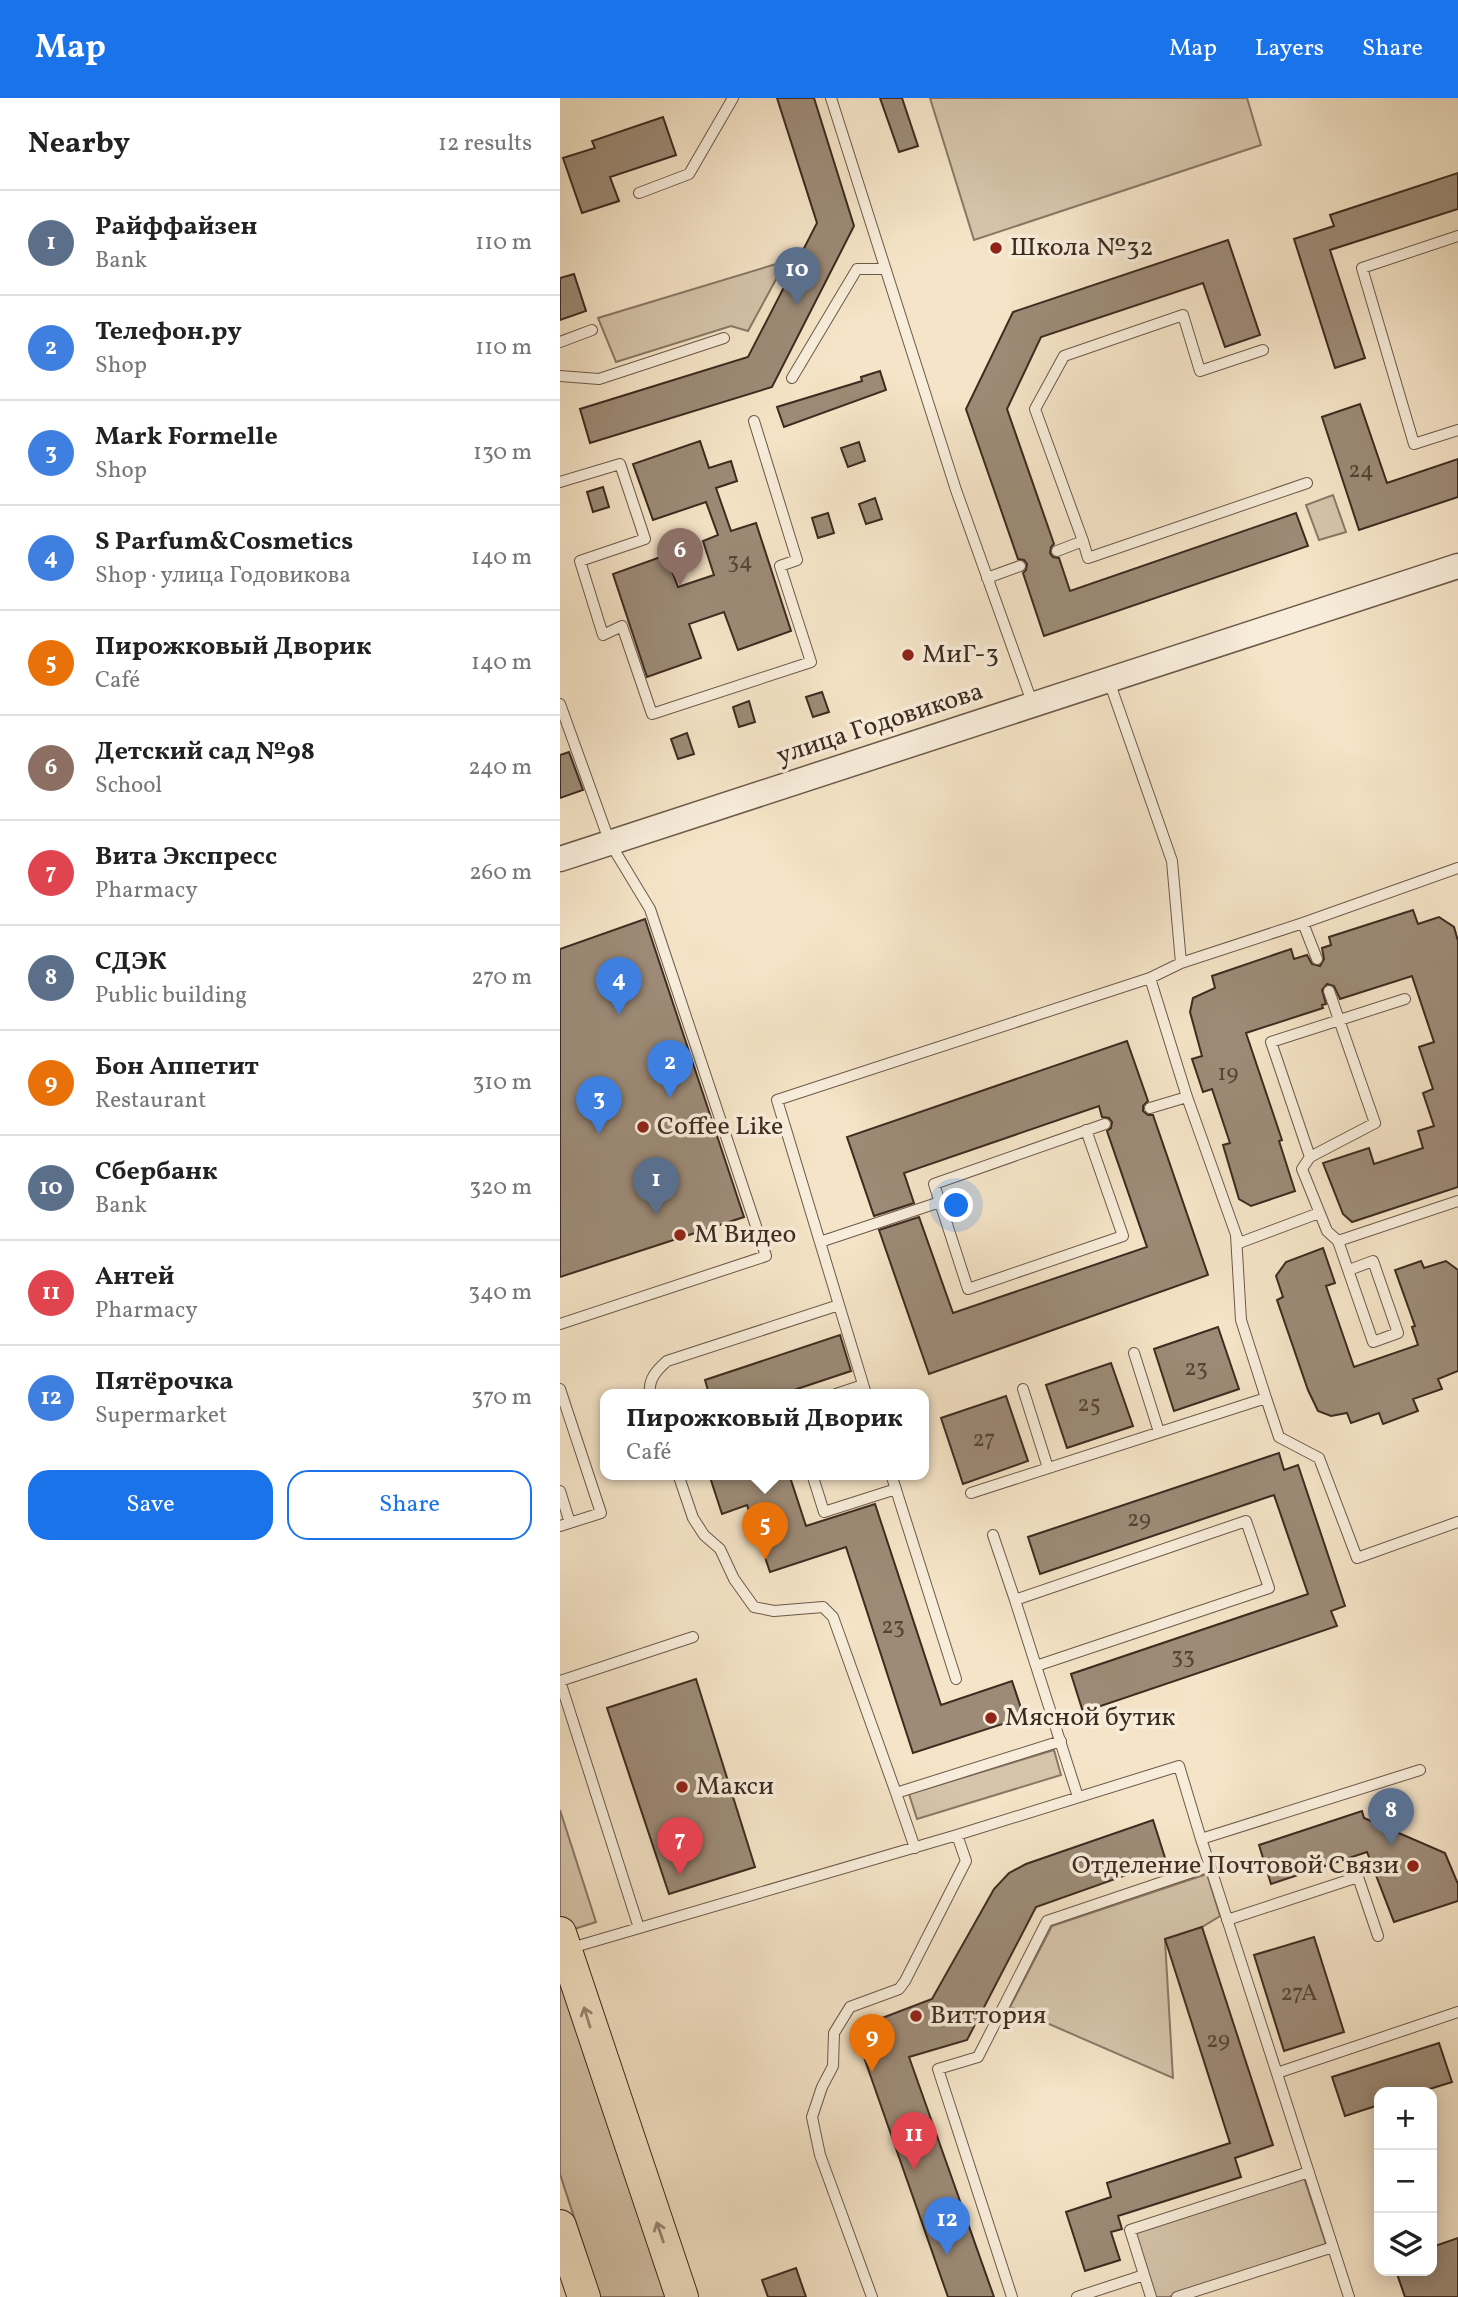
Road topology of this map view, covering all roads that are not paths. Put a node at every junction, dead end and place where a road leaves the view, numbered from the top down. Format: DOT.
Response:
graph roads {
  1 [pos="733,98"];
  2 [pos="831,98"];
  3 [pos="639,192"];
  4 [pos="1458,236"];
  5 [pos="885,269"];
  6 [pos="592,330"];
  7 [pos="724,338"];
  8 [pos="560,342"];
  9 [pos="1263,350"];
  10 [pos="560,376"];
  11 [pos="792,378"];
  12 [pos="754,421"];
  13 [pos="1458,430"];
  14 [pos="560,482"];
  15 [pos="1307,483"];
  16 [pos="1083,541"];
  17 [pos="1057,551"];
  18 [pos="1020,566"];
  19 [pos="1458,566"];
  20 [pos="987,578"];
  21 [pos="1109,681"];
  22 [pos="560,704"];
  23 [pos="1033,706"];
  24 [pos="564,728"];
  25 [pos="610,843"];
  26 [pos="560,859"];
  27 [pos="1458,869"];
  28 [pos="1303,923"];
  29 [pos="1317,960"];
  30 [pos="1181,963"];
  31 [pos="1150,978"];
  32 [pos="1329,991"];
  33 [pos="1405,999"];
  34 [pos="1340,1020"];
  35 [pos="1187,1097"];
  36 [pos="1150,1108"];
  37 [pos="1105,1124"];
  38 [pos="1086,1130"];
  39 [pos="1310,1157"];
  40 [pos="1458,1201"];
  41 [pos="940,1202"];
  42 [pos="1319,1213"];
  43 [pos="1236,1235"];
  44 [pos="1338,1241"];
  45 [pos="820,1242"];
  46 [pos="1349,1270"];
  47 [pos="839,1305"];
  48 [pos="560,1324"];
  49 [pos="1134,1353"];
  50 [pos="560,1389"];
  51 [pos="649,1389"];
  52 [pos="864,1389"];
  53 [pos="1023,1389"];
  54 [pos="1266,1398"];
  55 [pos="1159,1432"];
  56 [pos="1048,1468"];
  57 [pos="680,1480"];
  58 [pos="814,1480"];
  59 [pos="893,1480"];
  60 [pos="896,1489"];
  61 [pos="560,1491"];
  62 [pos="971,1493"];
  63 [pos="1458,1522"];
  64 [pos="565,1524"];
  65 [pos="993,1535"];
  66 [pos="1015,1600"];
  67 [pos="693,1637"];
  68 [pos="1036,1666"];
  69 [pos="956,1679"];
  70 [pos="560,1681"];
  71 [pos="1061,1741"];
  72 [pos="1420,1770"];
  73 [pos="896,1793"];
  74 [pos="1078,1797"];
  75 [pos="957,1835"];
  76 [pos="1201,1839"];
  77 [pos="915,1848"];
  78 [pos="1210,1866"];
  79 [pos="1227,1920"];
  80 [pos="639,1928"];
  81 [pos="1378,1936"];
  82 [pos="563,1941"];
  83 [pos="1458,2012"];
  84 [pos="1277,2073"];
  85 [pos="1308,2172"];
  86 [pos="560,2226"];
  87 [pos="1333,2247"];
  88 [pos="1144,2275"];
  89 [pos="584,2297"];
  90 [pos="682,2297"];
  91 [pos="872,2297"];
  92 [pos="1012,2297"];
  93 [pos="1077,2297"];
  94 [pos="1151,2297"];
  95 [pos="1177,2297"];
  96 [pos="1349,2297"];
  1 -- 3 [label="lane"];
  2 -- 5 [label="lane"];
  4 -- 13 [label="lane"];
  5 -- 11 [label="lane"];
  5 -- 20 [label="lane"];
  6 -- 8 [label="lane"];
  7 -- 10 [label="lane"];
  9 -- 16 [label="lane"];
  12 -- 14 [label="lane"];
  15 -- 16 [label="lane"];
  16 -- 17 [label="lane"];
  18 -- 20 [label="lane"];
  19 -- 21 [label="street, улица Годовикова"];
  20 -- 23 [label="lane"];
  21 -- 23 [label="street, улица Годовикова"];
  21 -- 30 [label="lane"];
  22 -- 24 [label="lane"];
  23 -- 25 [label="street, улица Годовикова"];
  24 -- 25 [label="lane"];
  25 -- 26 [label="street, улица Годовикова"];
  25 -- 48 [label="lane"];
  27 -- 28 [label="lane"];
  28 -- 29 [label="lane"];
  28 -- 30 [label="lane"];
  30 -- 31 [label="lane"];
  31 -- 35 [label="lane"];
  31 -- 45 [label="lane"];
  32 -- 34 [label="lane"];
  33 -- 34 [label="lane"];
  34 -- 39 [label="lane"];
  34 -- 39 [label="lane"];
  35 -- 36 [label="lane"];
  35 -- 43 [label="lane"];
  37 -- 38 [label="lane"];
  38 -- 41 [label="lane"];
  38 -- 41 [label="lane"];
  39 -- 42 [label="lane"];
  40 -- 44 [label="lane"];
  41 -- 45 [label="lane"];
  42 -- 43 [label="lane"];
  42 -- 44 [label="lane"];
  43 -- 54 [label="lane"];
  44 -- 46 [label="lane"];
  45 -- 47 [label="lane"];
  46 -- 46 [label="lane"];
  47 -- 51 [label="lane"];
  47 -- 52 [label="lane"];
  49 -- 55 [label="lane"];
  50 -- 64 [label="lane"];
  53 -- 56 [label="lane"];
  54 -- 55 [label="lane"];
  54 -- 63 [label="lane"];
  55 -- 56 [label="lane"];
  56 -- 62 [label="lane"];
  57 -- 73 [label="lane"];
  58 -- 60 [label="lane"];
  59 -- 60 [label="lane"];
  60 -- 69 [label="lane"];
  61 -- 64 [label="lane"];
  65 -- 66 [label="lane"];
  66 -- 68 [label="lane"];
  66 -- 68 [label="lane"];
  67 -- 70 [label="lane"];
  68 -- 71 [label="lane"];
  70 -- 80 [label="lane"];
  71 -- 73 [label="lane"];
  71 -- 74 [label="lane"];
  72 -- 76 [label="lane"];
  73 -- 77 [label="lane"];
  74 -- 75 [label="lane"];
  74 -- 76 [label="lane"];
  75 -- 77 [label="lane"];
  75 -- 91 [label="lane"];
  76 -- 78 [label="lane"];
  77 -- 80 [label="lane"];
  78 -- 79 [label="lane"];
  78 -- 92 [label="lane"];
  79 -- 81 [label="lane"];
  79 -- 84 [label="lane"];
  80 -- 82 [label="lane"];
  90 -- 82 [label="main road, one-way"];
  83 -- 84 [label="lane"];
  84 -- 85 [label="lane"];
  85 -- 87 [label="lane"];
  85 -- 88 [label="lane"];
  86 -- 89 [label="main road"];
  87 -- 95 [label="lane"];
  87 -- 96 [label="lane"];
  88 -- 93 [label="lane"];
  88 -- 94 [label="lane"];
}
